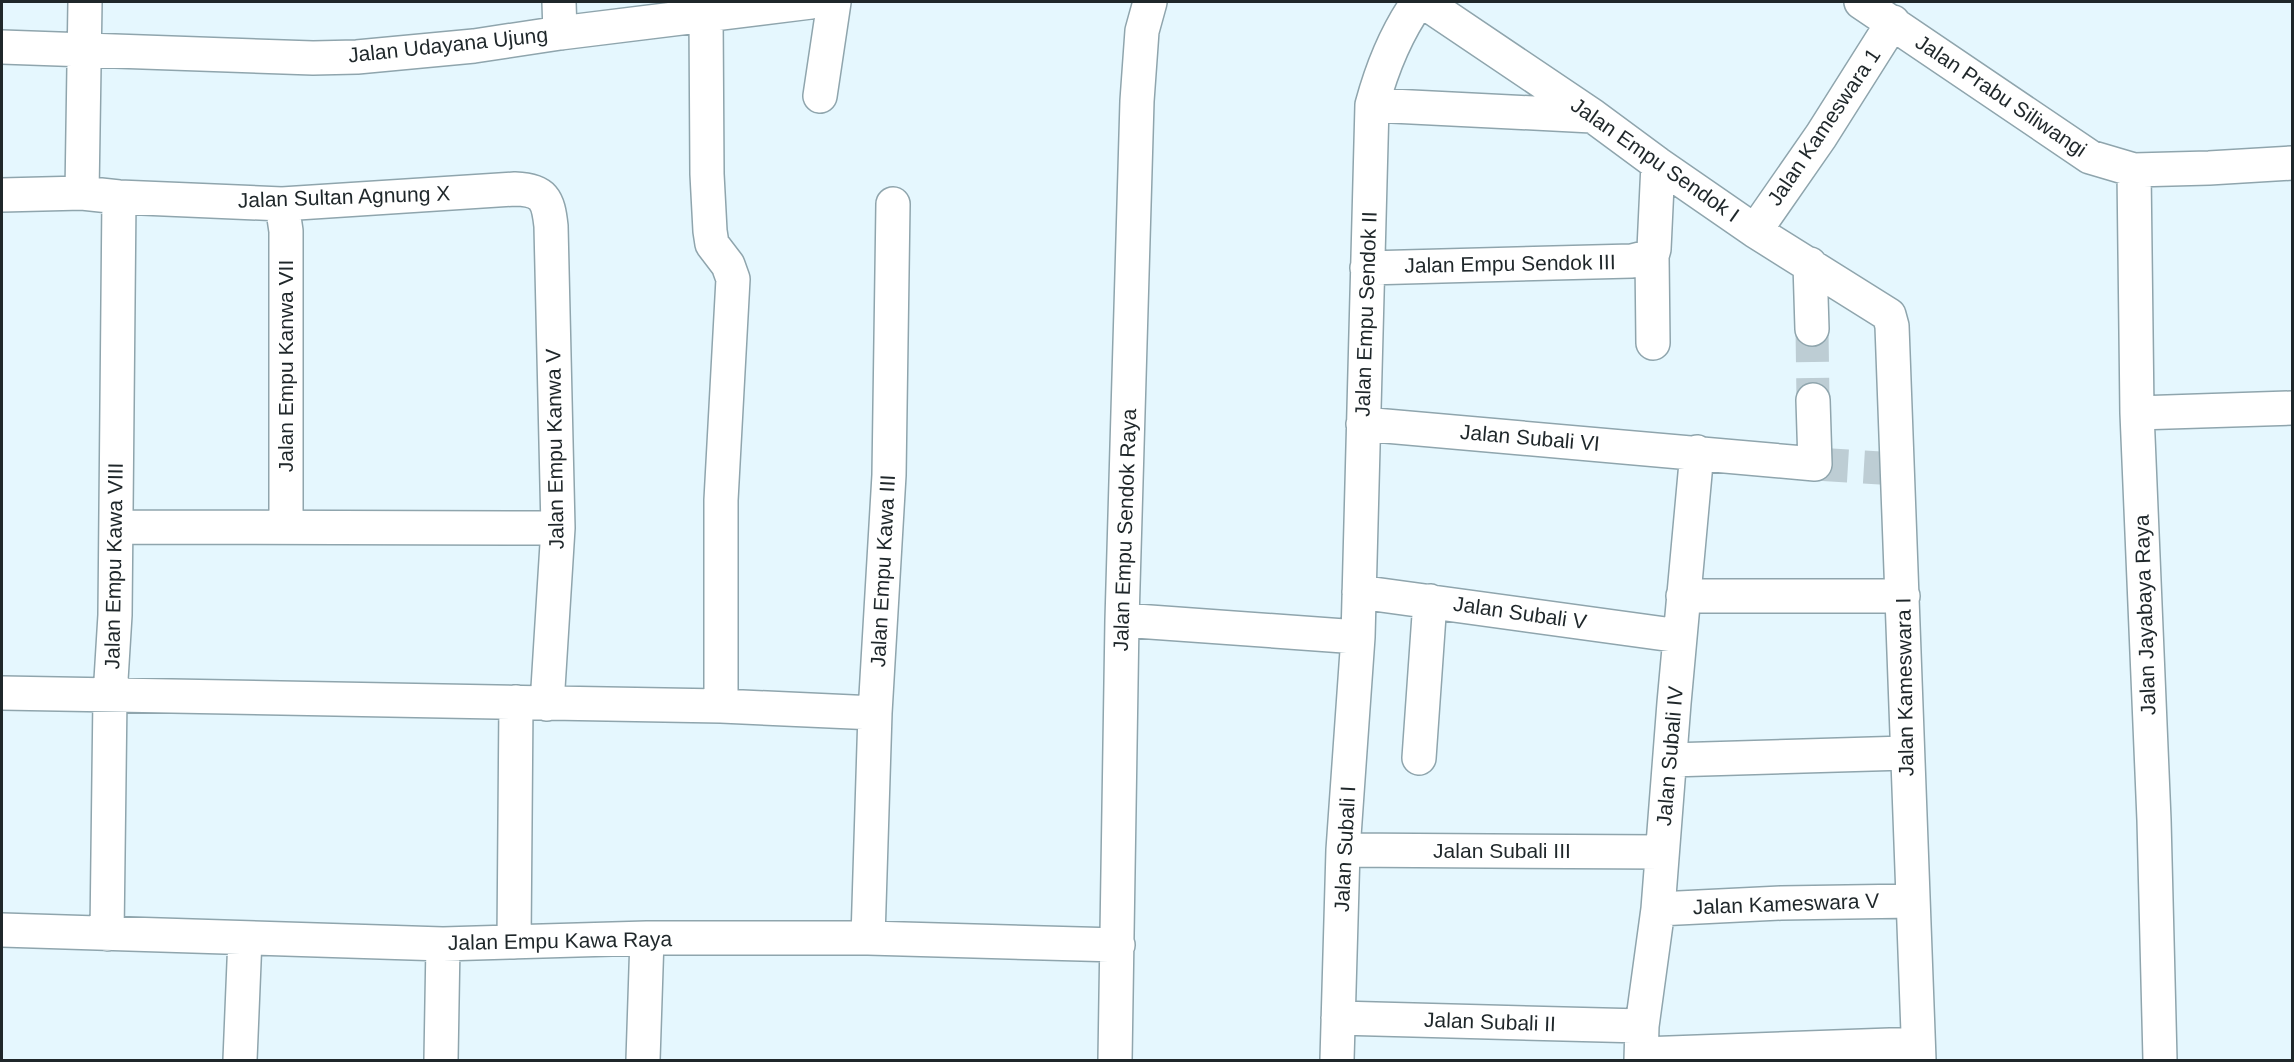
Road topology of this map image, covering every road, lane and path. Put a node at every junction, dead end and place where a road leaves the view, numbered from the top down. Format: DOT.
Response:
graph roads {
  1 [pos="85,2"];
  2 [pos="812,2"];
  3 [pos="834,2"];
  4 [pos="1150,2"];
  5 [pos="1418,2"];
  6 [pos="1424,2"];
  7 [pos="1861,2"];
  8 [pos="706,15"];
  9 [pos="559,17"];
  10 [pos="1893,22"];
  11 [pos="2,47"];
  12 [pos="83,49"];
  13 [pos="820,96"];
  14 [pos="1372,105"];
  15 [pos="1593,116"];
  16 [pos="2292,163"];
  17 [pos="1658,164"];
  18 [pos="2134,170"];
  19 [pos="82,193"];
  20 [pos="2,195"];
  21 [pos="541,195"];
  22 [pos="119,197"];
  23 [pos="282,204"];
  24 [pos="893,204"];
  25 [pos="1755,231"];
  26 [pos="1652,256"];
  27 [pos="1810,264"];
  28 [pos="1367,268"];
  29 [pos="1889,315"];
  30 [pos="1812,329"];
  31 [pos="1653,343"];
  32 [pos="1813,400"];
  33 [pos="2292,408"];
  34 [pos="2137,413"];
  35 [pos="1363,424"];
  36 [pos="1697,452"];
  37 [pos="286,527"];
  38 [pos="116,528"];
  39 [pos="558,528"];
  40 [pos="1359,592"];
  41 [pos="1683,596"];
  42 [pos="1903,596"];
  43 [pos="1430,602"];
  44 [pos="1122,620"];
  45 [pos="1680,636"];
  46 [pos="1358,637"];
  47 [pos="2,693"];
  48 [pos="110,696"];
  49 [pos="532,703"];
  50 [pos="721,706"];
  51 [pos="875,713"];
  52 [pos="1906,753"];
  53 [pos="1419,758"];
  54 [pos="1670,760"];
  55 [pos="1344,850"];
  56 [pos="1661,852"];
  57 [pos="1914,901"];
  58 [pos="1658,909"];
  59 [pos="2,930"];
  60 [pos="107,934"];
  61 [pos="245,938"];
  62 [pos="647,938"];
  63 [pos="868,938"];
  64 [pos="514,942"];
  65 [pos="443,944"];
  66 [pos="1118,945"];
  67 [pos="1338,1018"];
  68 [pos="1642,1047"];
  69 [pos="1918,1052"];
  70 [pos="240,1060"];
  71 [pos="441,1060"];
  72 [pos="643,1060"];
  73 [pos="1115,1060"];
  74 [pos="1337,1060"];
  75 [pos="2160,1060"];
  1 -- 12 [label="street"];
  2 -- 8 [label="street, Jalan Udayana Ujung"];
  3 -- 13 [label="street"];
  4 -- 44 [label="street, Jalan Empu Sendok Raya"];
  5 -- 14 [label="street, Jalan Empu Sendok II"];
  6 -- 15 [label="street, Jalan Empu Sendok I"];
  7 -- 10 [label="street, Jalan Prabu Siliwangi"];
  8 -- 9 [label="street, Jalan Udayana Ujung"];
  8 -- 50 [label="street"];
  9 -- 12 [label="street, Jalan Udayana Ujung"];
  10 -- 18 [label="street, Jalan Prabu Siliwangi"];
  10 -- 25 [label="street, Jalan Kameswara 1"];
  11 -- 12 [label="street, Jalan Udayana Ujung"];
  12 -- 19 [label="street"];
  14 -- 15 [label="street"];
  14 -- 28 [label="street, Jalan Empu Sendok II"];
  15 -- 17 [label="street, Jalan Empu Sendok I"];
  16 -- 18 [label="street, Jalan Prabu Siliwangi"];
  17 -- 25 [label="street, Jalan Empu Sendok I"];
  17 -- 26 [label="street"];
  18 -- 34 [label="street, Jalan Jayabaya Raya"];
  19 -- 20 [label="street, Jalan Sultan Agnung X"];
  19 -- 22 [label="street, Jalan Sultan Agnung X"];
  21 -- 23 [label="street, Jalan Sultan Agnung X"];
  21 -- 39 [label="street, Jalan Empu Kanwa V"];
  22 -- 23 [label="street, Jalan Sultan Agnung X"];
  22 -- 38 [label="street, Jalan Empu Kawa VIII"];
  23 -- 37 [label="street, Jalan Empu Kanwa VII"];
  24 -- 51 [label="street, Jalan Empu Kawa III"];
  25 -- 27 [label="street, Jalan Empu Sendok I"];
  26 -- 28 [label="street, Jalan Empu Sendok III"];
  26 -- 31 [label="street"];
  27 -- 29 [label="street, Jalan Empu Sendok I"];
  27 -- 30 [label="street"];
  28 -- 35 [label="street, Jalan Empu Sendok II"];
  29 -- 42 [label="street, Jalan Kameswara I"];
  32 -- 36 [label="street, Jalan Subali VI"];
  33 -- 34 [label="street"];
  34 -- 75 [label="street, Jalan Jayabaya Raya"];
  35 -- 36 [label="street, Jalan Subali VI"];
  35 -- 40 [label="street, Jalan Empu Sendok II"];
  36 -- 41 [label="street, Jalan Subali IV"];
  37 -- 38 [label="street"];
  37 -- 39 [label="street"];
  38 -- 48 [label="street, Jalan Empu Kawa VIII"];
  39 -- 49 [label="street, Jalan Empu Kanwa V"];
  40 -- 43 [label="street, Jalan Subali V"];
  40 -- 46 [label="street, Jalan Empu Sendok II"];
  41 -- 42 [label="street"];
  41 -- 45 [label="street, Jalan Subali IV"];
  42 -- 52 [label="street, Jalan Kameswara I"];
  43 -- 45 [label="street, Jalan Subali V"];
  43 -- 53 [label="street"];
  44 -- 46 [label="street"];
  44 -- 66 [label="street, Jalan Empu Sendok Raya"];
  45 -- 54 [label="street, Jalan Subali IV"];
  46 -- 55 [label="street, Jalan Subali I"];
  47 -- 48 [label="street"];
  48 -- 49 [label="street"];
  48 -- 60 [label="street, Jalan Empu Kawa VIII"];
  49 -- 50 [label="street"];
  49 -- 64 [label="street, Jalan Empu Kanwa V"];
  50 -- 51 [label="street"];
  51 -- 63 [label="street, Jalan Empu Kawa III"];
  52 -- 54 [label="street"];
  52 -- 57 [label="street, Jalan Kameswara I"];
  54 -- 56 [label="street, Jalan Subali IV"];
  55 -- 56 [label="street, Jalan Subali III"];
  55 -- 67 [label="street, Jalan Subali I"];
  56 -- 58 [label="street, Jalan Subali IV"];
  57 -- 58 [label="street, Jalan Kameswara V"];
  57 -- 69 [label="street, Jalan Kameswara I"];
  58 -- 68 [label="street, Jalan Subali IV"];
  59 -- 60 [label="street, Jalan Empu Kawa Raya"];
  60 -- 61 [label="street, Jalan Empu Kawa Raya"];
  61 -- 65 [label="street, Jalan Empu Kawa Raya"];
  61 -- 70 [label="street"];
  62 -- 63 [label="street, Jalan Empu Kawa Raya"];
  62 -- 64 [label="street, Jalan Empu Kawa Raya"];
  62 -- 72 [label="street"];
  63 -- 66 [label="street, Jalan Empu Kawa Raya"];
  64 -- 65 [label="street, Jalan Empu Kawa Raya"];
  65 -- 71 [label="street"];
  66 -- 73 [label="street, Jalan Empu Sendok Raya"];
  67 -- 68 [label="street, Jalan Subali II"];
  67 -- 74 [label="street, Jalan Subali I"];
  68 -- 69 [label="street, Jalan Subali II"];
}
